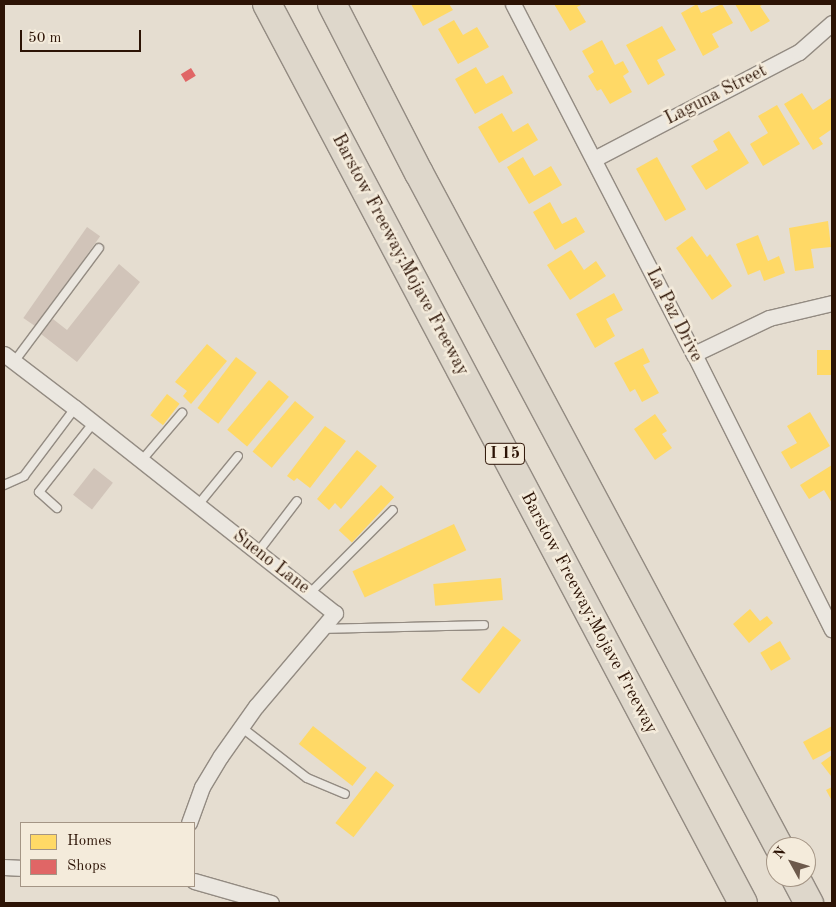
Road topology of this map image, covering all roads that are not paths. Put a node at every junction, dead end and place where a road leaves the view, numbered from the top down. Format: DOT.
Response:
graph roads {
  1 [pos="267,4"];
  2 [pos="332,4"];
  3 [pos="514,4"];
  4 [pos="832,23"];
  5 [pos="594,159"];
  6 [pos="99,248"];
  7 [pos="832,303"];
  8 [pos="694,354"];
  9 [pos="9,358"];
  10 [pos="75,408"];
  11 [pos="182,413"];
  12 [pos="94,422"];
  13 [pos="238,456"];
  14 [pos="142,460"];
  15 [pos="4,484"];
  16 [pos="297,501"];
  17 [pos="198,504"];
  18 [pos="57,508"];
  19 [pos="393,510"];
  20 [pos="258,552"];
  21 [pos="310,593"];
  22 [pos="484,626"];
  23 [pos="832,628"];
  24 [pos="321,629"];
  25 [pos="241,727"];
  26 [pos="345,794"];
  27 [pos="189,822"];
  28 [pos="773,837"];
  29 [pos="4,867"];
  30 [pos="20,868"];
  31 [pos="195,881"];
  32 [pos="799,887"];
  33 [pos="271,903"];
  34 [pos="743,903"];
  35 [pos="808,903"];
  1 -- 34 [label="highway, Barstow Freeway;Mojave Freeway / I 15"];
  2 -- 28 [label="highway"];
  3 -- 5 [label="street, La Paz Drive"];
  4 -- 5 [label="street, Laguna Street"];
  5 -- 8 [label="street, La Paz Drive"];
  6 -- 9 [label="lane"];
  7 -- 8 [label="street"];
  8 -- 23 [label="street, La Paz Drive"];
  9 -- 10 [label="street, Sueno Lane"];
  10 -- 12 [label="street, Sueno Lane"];
  10 -- 15 [label="lane"];
  11 -- 14 [label="lane"];
  12 -- 14 [label="street, Sueno Lane"];
  12 -- 18 [label="lane"];
  13 -- 17 [label="lane"];
  14 -- 17 [label="street, Sueno Lane"];
  16 -- 20 [label="lane"];
  17 -- 20 [label="street, Sueno Lane"];
  19 -- 21 [label="lane"];
  20 -- 21 [label="street, Sueno Lane"];
  21 -- 24 [label="street, Sueno Lane"];
  22 -- 24 [label="lane"];
  24 -- 25 [label="street, Sueno Lane"];
  25 -- 26 [label="lane"];
  25 -- 27 [label="street, Sueno Lane"];
  29 -- 30 [label="street"];
  31 -- 33 [label="street"];
  32 -- 35 [label="highway"];
}
